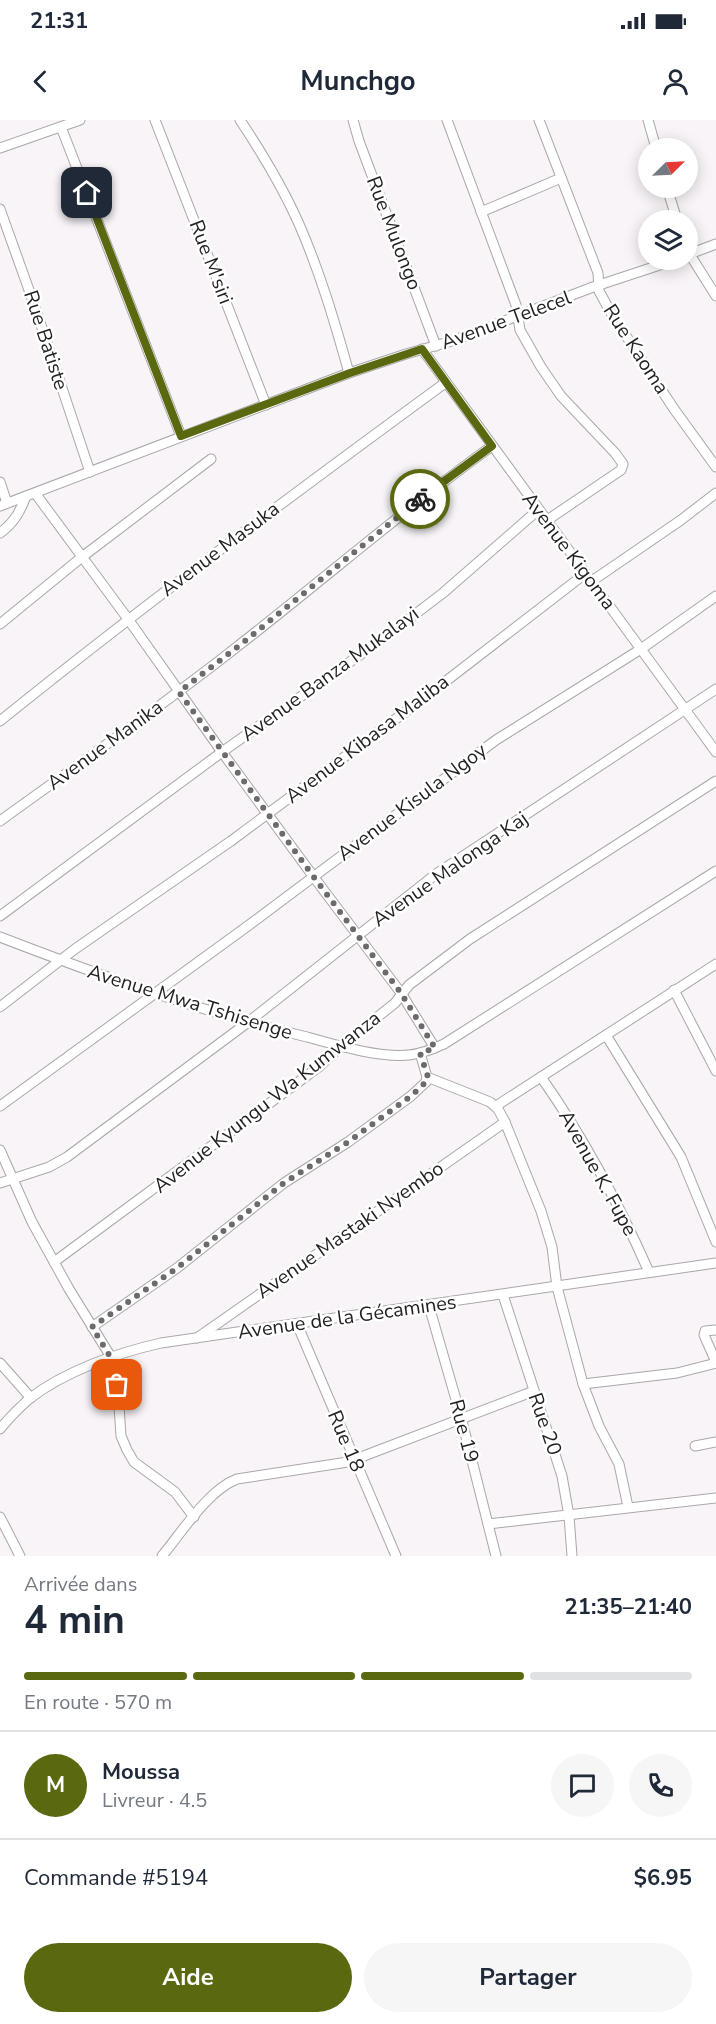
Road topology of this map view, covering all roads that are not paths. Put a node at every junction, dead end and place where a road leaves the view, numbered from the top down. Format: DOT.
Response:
graph roads {
  1 [pos="80,120"];
  2 [pos="155,120"];
  3 [pos="240,120"];
  4 [pos="353,120"];
  5 [pos="447,120"];
  6 [pos="539,120"];
  7 [pos="648,120"];
  8 [pos="61,127"];
  9 [pos="653,138"];
  10 [pos="0,148"];
  11 [pos="561,178"];
  12 [pos="0,208"];
  13 [pos="481,213"];
  14 [pos="716,244"];
  15 [pos="698,250"];
  16 [pos="698,269"];
  17 [pos="644,270"];
  18 [pos="598,285"];
  19 [pos="716,296"];
  20 [pos="518,315"];
  21 [pos="436,346"];
  22 [pos="422,349"];
  23 [pos="350,373"];
  24 [pos="445,383"];
  25 [pos="266,405"];
  26 [pos="181,436"];
  27 [pos="492,446"];
  28 [pos="211,459"];
  29 [pos="716,467"];
  30 [pos="90,472"];
  31 [pos="0,482"];
  32 [pos="716,493"];
  33 [pos="30,494"];
  34 [pos="4,504"];
  35 [pos="538,510"];
  36 [pos="546,521"];
  37 [pos="0,533"];
  38 [pos="82,557"];
  39 [pos="586,573"];
  40 [pos="592,581"];
  41 [pos="716,596"];
  42 [pos="128,619"];
  43 [pos="0,624"];
  44 [pos="641,649"];
  45 [pos="716,689"];
  46 [pos="179,692"];
  47 [pos="685,710"];
  48 [pos="0,721"];
  49 [pos="222,752"];
  50 [pos="716,752"];
  51 [pos="716,781"];
  52 [pos="268,813"];
  53 [pos="0,820"];
  54 [pos="716,872"];
  55 [pos="313,876"];
  56 [pos="0,916"];
  57 [pos="357,935"];
  58 [pos="0,937"];
  59 [pos="60,960"];
  60 [pos="716,964"];
  61 [pos="674,990"];
  62 [pos="401,993"];
  63 [pos="155,994"];
  64 [pos="0,1007"];
  65 [pos="247,1023"];
  66 [pos="606,1035"];
  67 [pos="341,1046"];
  68 [pos="435,1048"];
  69 [pos="420,1053"];
  70 [pos="716,1071"];
  71 [pos="428,1077"];
  72 [pos="541,1077"];
  73 [pos="0,1106"];
  74 [pos="496,1106"];
  75 [pos="505,1122"];
  76 [pos="0,1150"];
  77 [pos="12,1178"];
  78 [pos="0,1183"];
  79 [pos="716,1242"];
  80 [pos="54,1262"];
  81 [pos="716,1263"];
  82 [pos="649,1272"];
  83 [pos="557,1287"];
  84 [pos="503,1295"];
  85 [pos="429,1306"];
  86 [pos="297,1324"];
  87 [pos="92,1327"];
  88 [pos="716,1330"];
  89 [pos="196,1339"];
  90 [pos="111,1358"];
  91 [pos="716,1362"];
  92 [pos="0,1363"];
  93 [pos="584,1384"];
  94 [pos="534,1391"];
  95 [pos="31,1398"];
  96 [pos="461,1418"];
  97 [pos="0,1429"];
  98 [pos="716,1442"];
  99 [pos="695,1446"];
  100 [pos="354,1460"];
  101 [pos="716,1498"];
  102 [pos="628,1508"];
  103 [pos="569,1516"];
  104 [pos="0,1517"];
  105 [pos="194,1517"];
  106 [pos="488,1524"];
  107 [pos="20,1556"];
  108 [pos="162,1556"];
  109 [pos="396,1556"];
  110 [pos="496,1556"];
  111 [pos="572,1556"];
  1 -- 8 [label="street"];
  2 -- 25 [label="street, Rue M'siri"];
  3 -- 23 [label="street"];
  4 -- 21 [label="street, Rue Mulongo"];
  5 -- 13 [label="street"];
  6 -- 11 [label="street, Rue Kaoma"];
  7 -- 9 [label="street"];
  8 -- 10 [label="street"];
  8 -- 26 [label="street"];
  11 -- 13 [label="street"];
  11 -- 18 [label="street, Rue Kaoma"];
  12 -- 30 [label="street, Rue Batiste"];
  13 -- 20 [label="street"];
  14 -- 15 [label="street"];
  16 -- 19 [label="street"];
  17 -- 18 [label="street, Avenue Telecel"];
  18 -- 20 [label="street, Avenue Telecel"];
  18 -- 29 [label="street, Rue Kaoma"];
  20 -- 21 [label="street, Avenue Telecel"];
  20 -- 36 [label="street"];
  21 -- 22 [label="street, Avenue Telecel"];
  22 -- 23 [label="street, Avenue Telecel"];
  22 -- 24 [label="street, Avenue Kigoma"];
  23 -- 25 [label="street, Avenue Telecel"];
  24 -- 27 [label="street, Avenue Kigoma"];
  24 -- 42 [label="street, Avenue Masuka"];
  25 -- 26 [label="street, Avenue Telecel"];
  26 -- 30 [label="street, Avenue Telecel"];
  27 -- 35 [label="street, Avenue Kigoma"];
  27 -- 46 [label="street, Avenue Manika"];
  28 -- 38 [label="street"];
  30 -- 33 [label="street, Avenue Telecel"];
  31 -- 34 [label="street"];
  32 -- 40 [label="street"];
  33 -- 34 [label="street, Avenue Telecel"];
  33 -- 37 [label="street"];
  33 -- 38 [label="street"];
  35 -- 36 [label="street, Avenue Kigoma"];
  35 -- 49 [label="street, Avenue Banza Mukalayi"];
  36 -- 39 [label="street, Avenue Kigoma"];
  38 -- 42 [label="street"];
  38 -- 43 [label="street"];
  39 -- 40 [label="street, Avenue Kigoma"];
  39 -- 52 [label="street, Avenue Kibasa Maliba"];
  40 -- 44 [label="street, Avenue Kigoma"];
  41 -- 44 [label="street, Avenue Kisula Ngoy"];
  42 -- 46 [label="street"];
  42 -- 48 [label="street, Avenue Masuka"];
  44 -- 47 [label="street, Avenue Kigoma"];
  44 -- 55 [label="street, Avenue Kisula Ngoy"];
  45 -- 47 [label="street, Avenue Malonga Kaj"];
  46 -- 49 [label="street"];
  46 -- 53 [label="street, Avenue Manika"];
  47 -- 50 [label="street, Avenue Kigoma"];
  47 -- 57 [label="street, Avenue Malonga Kaj"];
  49 -- 52 [label="street"];
  49 -- 56 [label="street, Avenue Banza Mukalayi"];
  51 -- 62 [label="street, Avenue Kyungu Wa Kumwanza"];
  52 -- 55 [label="street"];
  52 -- 59 [label="street, Avenue Kibasa Maliba"];
  54 -- 68 [label="street, Avenue Mwa Tshisenge"];
  55 -- 57 [label="street"];
  55 -- 63 [label="street, Avenue Kisula Ngoy"];
  57 -- 62 [label="street"];
  57 -- 65 [label="street, Avenue Malonga Kaj"];
  58 -- 59 [label="street, Avenue Mwa Tshisenge"];
  59 -- 63 [label="street, Avenue Mwa Tshisenge"];
  59 -- 64 [label="street, Avenue Kibasa Maliba"];
  60 -- 61 [label="street"];
  61 -- 66 [label="street"];
  61 -- 70 [label="street"];
  62 -- 67 [label="street, Avenue Kyungu Wa Kumwanza"];
  62 -- 68 [label="street"];
  63 -- 65 [label="street, Avenue Mwa Tshisenge"];
  63 -- 73 [label="street, Avenue Kisula Ngoy"];
  65 -- 67 [label="street, Avenue Mwa Tshisenge"];
  65 -- 77 [label="street, Avenue Malonga Kaj"];
  66 -- 72 [label="street"];
  66 -- 79 [label="street"];
  67 -- 69 [label="street, Avenue Mwa Tshisenge"];
  67 -- 80 [label="street, Avenue Kyungu Wa Kumwanza"];
  68 -- 69 [label="street, Avenue Mwa Tshisenge"];
  69 -- 71 [label="street"];
  71 -- 74 [label="street"];
  71 -- 87 [label="street"];
  72 -- 74 [label="street"];
  72 -- 82 [label="street, Avenue K. Fupe"];
  74 -- 75 [label="street"];
  75 -- 83 [label="street"];
  75 -- 89 [label="street, Avenue Mastaki Nyembo"];
  76 -- 77 [label="street"];
  77 -- 78 [label="street, Avenue Malonga Kaj"];
  77 -- 80 [label="street"];
  80 -- 87 [label="street"];
  81 -- 82 [label="street, Avenue de la Gécamines"];
  82 -- 83 [label="street, Avenue de la Gécamines"];
  83 -- 84 [label="street, Avenue de la Gécamines"];
  83 -- 93 [label="street"];
  84 -- 85 [label="street, Avenue de la Gécamines"];
  84 -- 94 [label="street, Rue 20"];
  85 -- 86 [label="street, Avenue de la Gécamines"];
  85 -- 96 [label="street, Rue 19"];
  86 -- 89 [label="street, Avenue de la Gécamines"];
  86 -- 100 [label="street, Rue 18"];
  87 -- 90 [label="street"];
  88 -- 91 [label="street"];
  89 -- 90 [label="street, Avenue de la Gécamines"];
  90 -- 95 [label="street, Avenue de la Gécamines"];
  90 -- 105 [label="street"];
  91 -- 93 [label="street"];
  92 -- 95 [label="street"];
  93 -- 102 [label="street"];
  94 -- 96 [label="street"];
  94 -- 103 [label="street, Rue 20"];
  95 -- 97 [label="street, Avenue de la Gécamines"];
  96 -- 100 [label="street"];
  96 -- 106 [label="street, Rue 19"];
  98 -- 99 [label="street"];
  100 -- 105 [label="street"];
  100 -- 109 [label="street, Rue 18"];
  101 -- 102 [label="street"];
  102 -- 103 [label="street"];
  103 -- 106 [label="street"];
  103 -- 111 [label="street, Rue 20"];
  104 -- 107 [label="street"];
  105 -- 108 [label="street"];
  106 -- 110 [label="street, Rue 19"];
}
